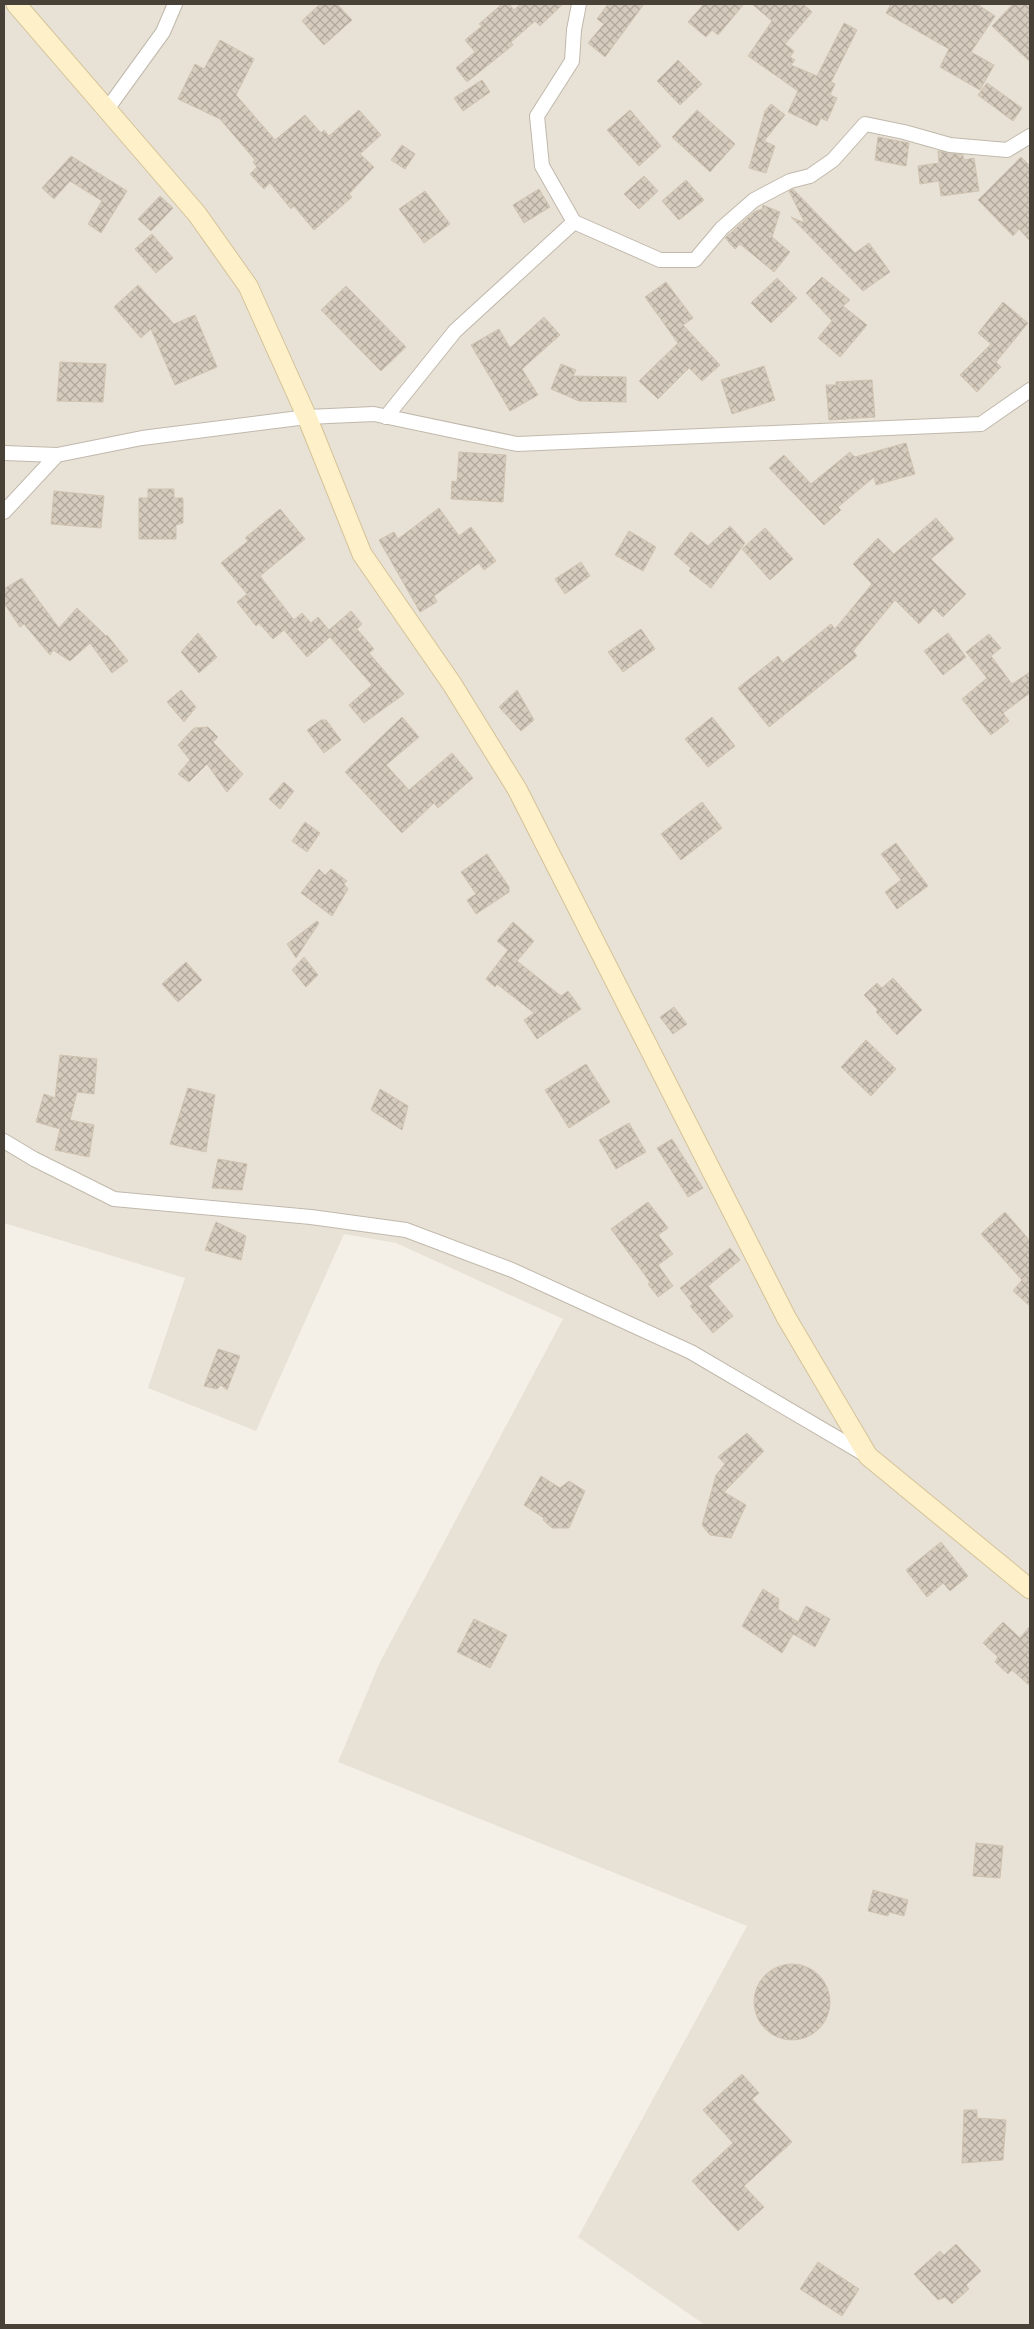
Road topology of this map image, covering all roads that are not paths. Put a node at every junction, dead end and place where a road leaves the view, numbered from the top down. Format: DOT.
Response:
graph roads {
  1 [pos="16,4"];
  2 [pos="175,4"];
  3 [pos="579,4"];
  4 [pos="108,108"];
  5 [pos="1030,136"];
  6 [pos="574,222"];
  7 [pos="1030,390"];
  8 [pos="307,417"];
  9 [pos="386,417"];
  10 [pos="4,453"];
  11 [pos="57,455"];
  12 [pos="4,512"];
  13 [pos="4,1140"];
  14 [pos="868,1456"];
  15 [pos="1030,1589"];
  1 -- 4 [label="street"];
  2 -- 4 [label="street"];
  3 -- 6 [label="street"];
  4 -- 8 [label="street"];
  5 -- 6 [label="street"];
  6 -- 9 [label="street"];
  7 -- 9 [label="street"];
  8 -- 9 [label="street"];
  8 -- 11 [label="street"];
  8 -- 14 [label="street"];
  10 -- 11 [label="street"];
  11 -- 12 [label="street"];
  13 -- 14 [label="street"];
  14 -- 15 [label="street"];
}
